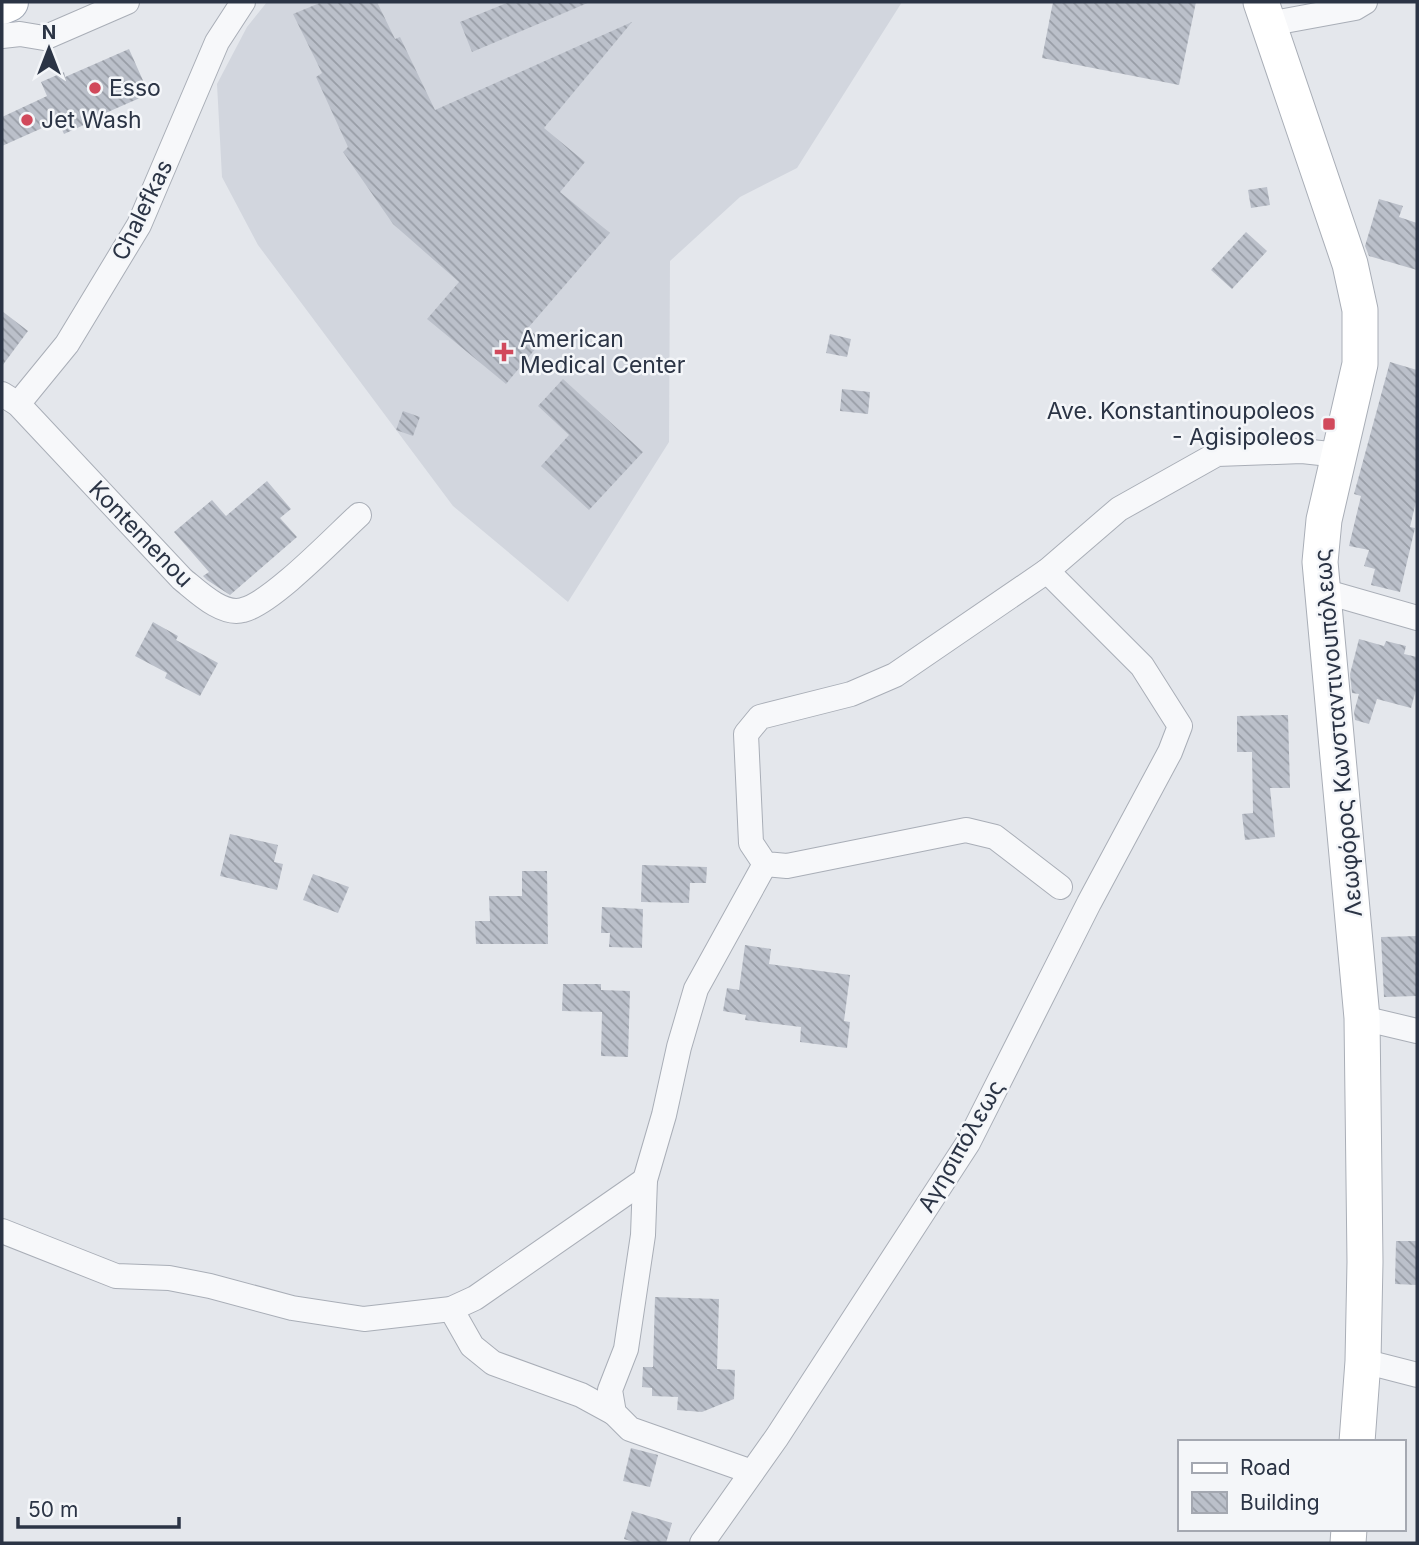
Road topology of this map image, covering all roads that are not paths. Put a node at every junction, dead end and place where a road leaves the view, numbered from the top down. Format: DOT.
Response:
graph roads {
  1 [pos="9,2"];
  2 [pos="127,2"];
  3 [pos="243,2"];
  4 [pos="1365,2"];
  5 [pos="2,5"];
  6 [pos="1265,13"];
  7 [pos="2,36"];
  8 [pos="10,399"];
  9 [pos="1339,455"];
  10 [pos="359,514"];
  11 [pos="1047,570"];
  12 [pos="1322,591"];
  13 [pos="1417,618"];
  14 [pos="765,864"];
  15 [pos="1060,887"];
  16 [pos="1362,1018"];
  17 [pos="1417,1031"];
  18 [pos="645,1180"];
  19 [pos="2,1231"];
  20 [pos="451,1309"];
  21 [pos="1363,1361"];
  22 [pos="1417,1375"];
  23 [pos="614,1413"];
  24 [pos="1357,1440"];
  25 [pos="752,1472"];
  26 [pos="702,1543"];
  1 -- 5 [label="main road"];
  2 -- 7 [label="street"];
  3 -- 8 [label="street, Chalefkas"];
  4 -- 6 [label="street"];
  6 -- 9 [label="street, Λεωφόρος Κωνσταντινουπόλεως"];
  8 -- 10 [label="street, Kontemenou"];
  9 -- 11 [label="street"];
  9 -- 12 [label="street, Λεωφόρος Κωνσταντινουπόλεως"];
  11 -- 14 [label="street"];
  11 -- 25 [label="street, Αγησιπόλεως"];
  12 -- 13 [label="street"];
  12 -- 16 [label="street, Λεωφόρος Κωνσταντινουπόλεως"];
  14 -- 15 [label="street"];
  14 -- 18 [label="street"];
  16 -- 17 [label="street"];
  16 -- 21 [label="street, Λεωφόρος Κωνσταντινουπόλεως"];
  18 -- 20 [label="street"];
  18 -- 23 [label="street"];
  19 -- 20 [label="street"];
  20 -- 23 [label="street"];
  21 -- 22 [label="street"];
  21 -- 24 [label="street, Λεωφόρος Κωνσταντινουπόλεως"];
  23 -- 25 [label="street"];
  25 -- 26 [label="street, Αγησιπόλεως"];
}
